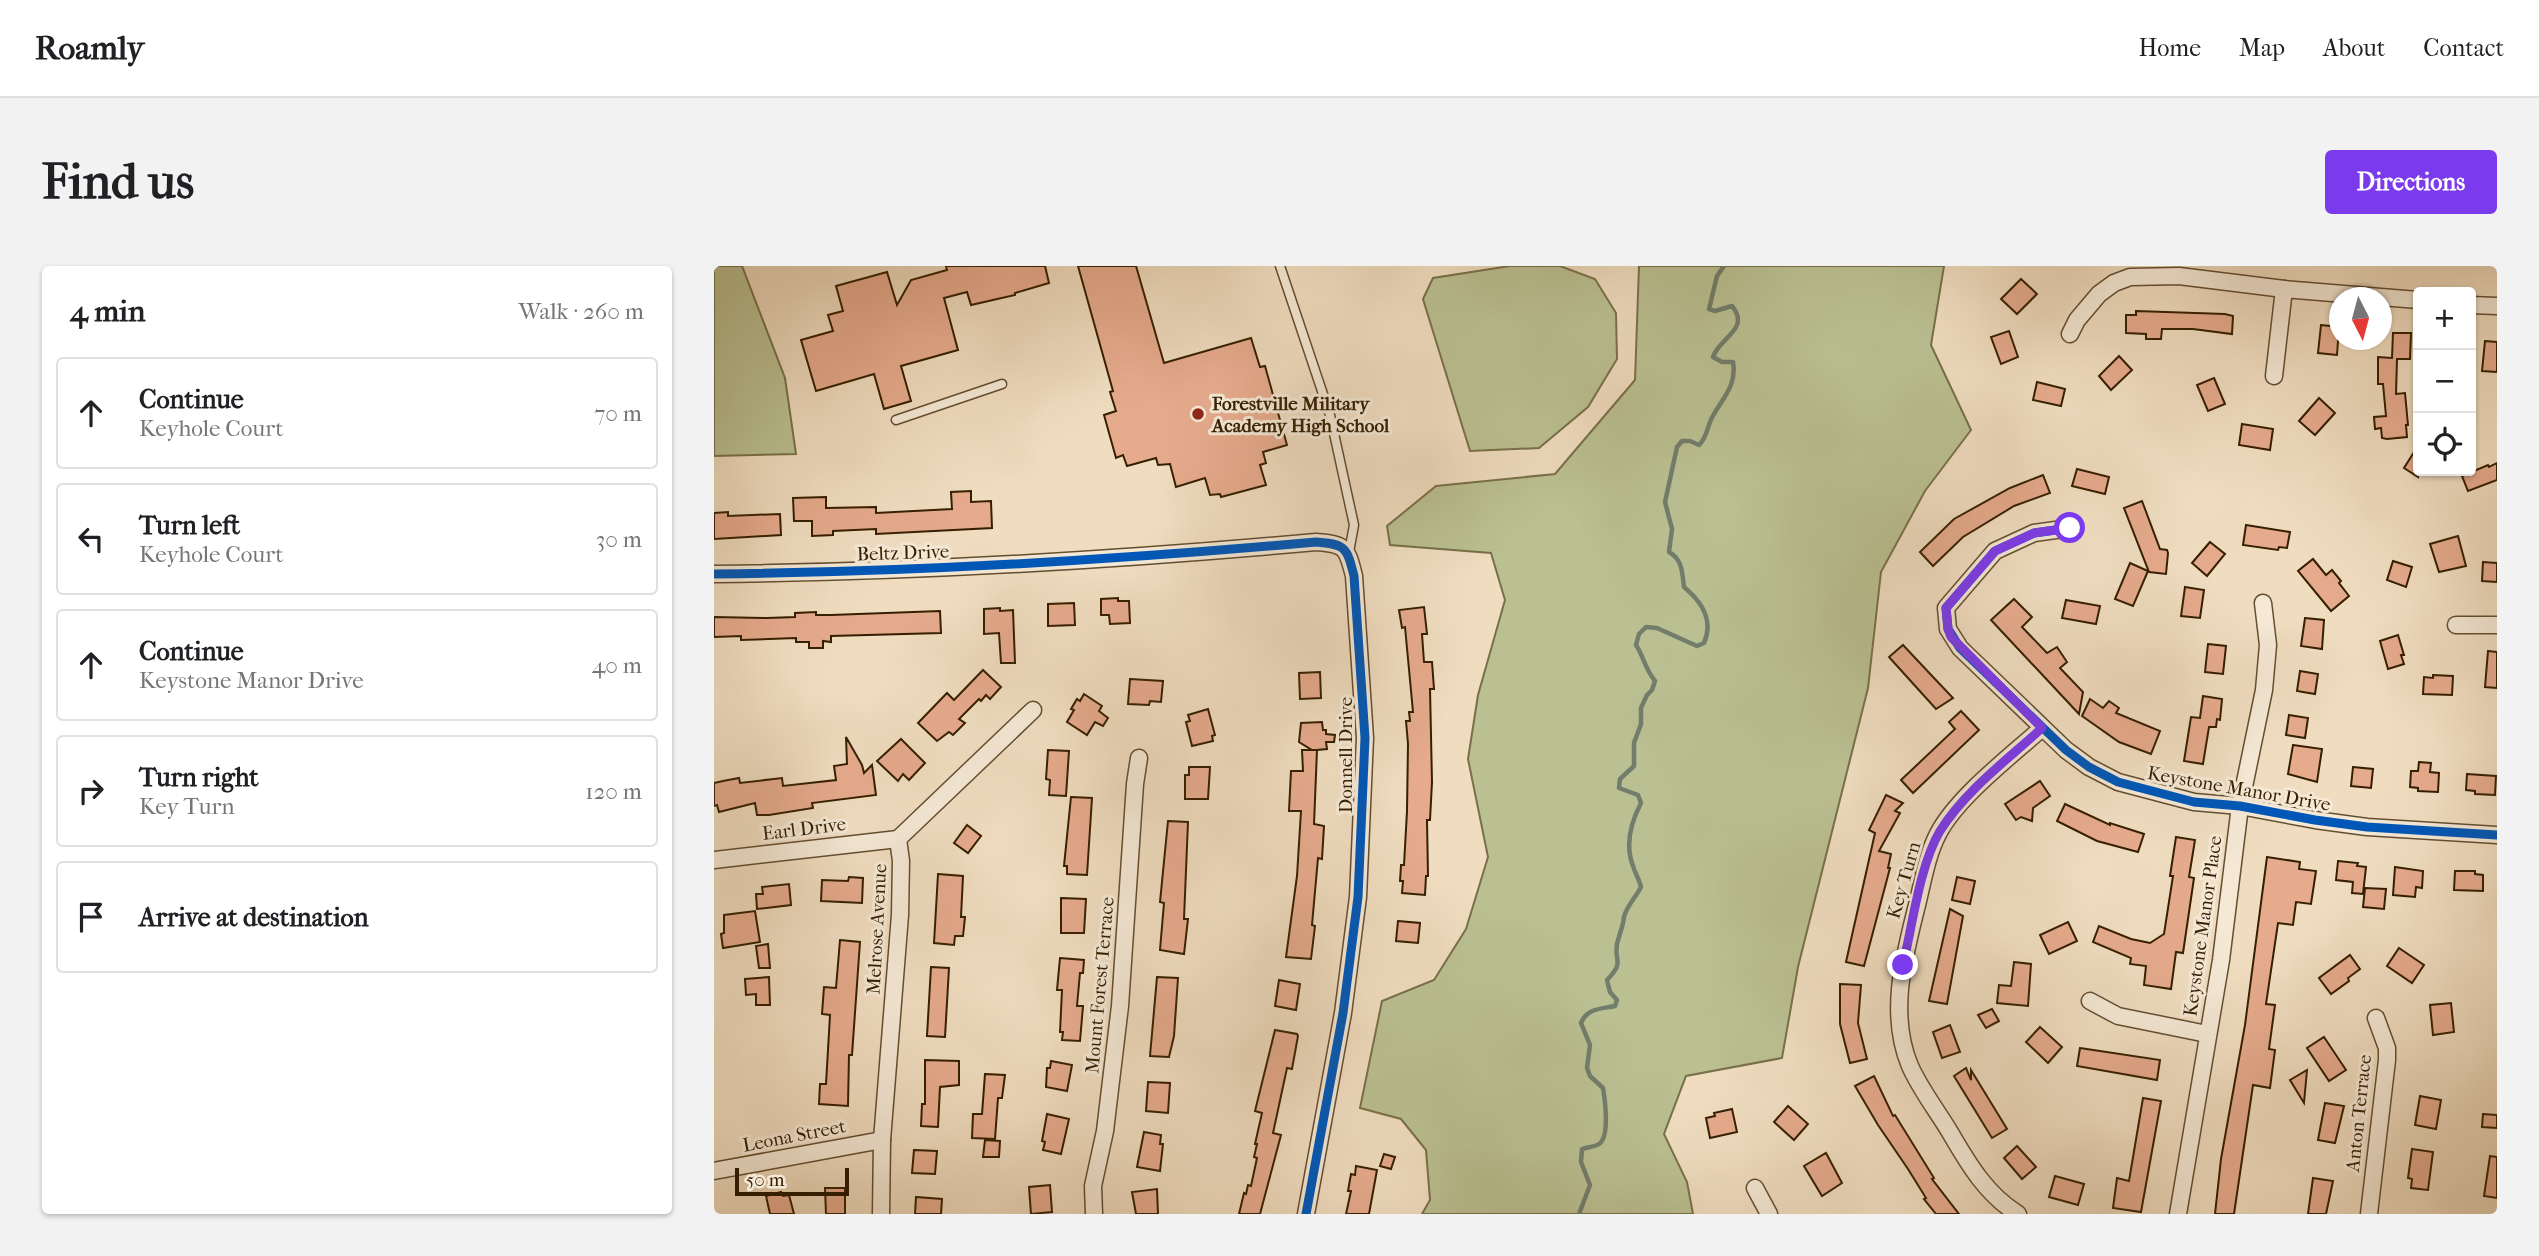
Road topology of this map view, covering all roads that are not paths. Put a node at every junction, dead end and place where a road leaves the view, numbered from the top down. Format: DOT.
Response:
graph roads {
  1 [pos="1280,266"];
  2 [pos="2284,289"];
  3 [pos="2413,300"];
  4 [pos="2476,305"];
  5 [pos="2497,306"];
  6 [pos="2070,334"];
  7 [pos="2274,376"];
  8 [pos="1002,384"];
  9 [pos="896,420"];
  10 [pos="2070,528"];
  11 [pos="1349,552"];
  12 [pos="714,574"];
  13 [pos="2263,603"];
  14 [pos="2456,625"];
  15 [pos="2497,625"];
  16 [pos="1033,710"];
  17 [pos="2042,728"];
  18 [pos="1139,758"];
  19 [pos="2240,806"];
  20 [pos="2497,835"];
  21 [pos="898,839"];
  22 [pos="714,860"];
  23 [pos="2090,1001"];
  24 [pos="2376,1018"];
  25 [pos="2207,1034"];
  26 [pos="882,1140"];
  27 [pos="714,1171"];
  28 [pos="1755,1188"];
  29 [pos="881,1211"];
  30 [pos="1094,1214"];
  31 [pos="1306,1214"];
  32 [pos="1769,1214"];
  33 [pos="2018,1214"];
  34 [pos="2178,1214"];
  35 [pos="2369,1214"];
  1 -- 11 [label="lane"];
  2 -- 3 [label="street"];
  2 -- 6 [label="street"];
  2 -- 7 [label="street"];
  4 -- 5 [label="street"];
  8 -- 9 [label="lane"];
  10 -- 17 [label="street, Keystone Manor Drive"];
  11 -- 12 [label="street, Beltz Drive"];
  11 -- 31 [label="street, Donnell Drive"];
  13 -- 19 [label="street, Keystone Manor Place"];
  14 -- 15 [label="street"];
  16 -- 21 [label="street, Melrose Avenue"];
  17 -- 19 [label="street, Keystone Manor Drive"];
  17 -- 33 [label="street, Key Turn"];
  18 -- 30 [label="street, Mount Forest Terrace"];
  19 -- 20 [label="street, Keystone Manor Drive"];
  19 -- 25 [label="street, Keystone Manor Place"];
  21 -- 22 [label="street, Earl Drive"];
  21 -- 26 [label="street, Melrose Avenue"];
  23 -- 25 [label="street"];
  24 -- 35 [label="street, Anton Terrace"];
  25 -- 34 [label="street, Keystone Manor Place"];
  26 -- 27 [label="street, Leona Street"];
  26 -- 29 [label="street, Melrose Avenue"];
  28 -- 32 [label="street"];
}
